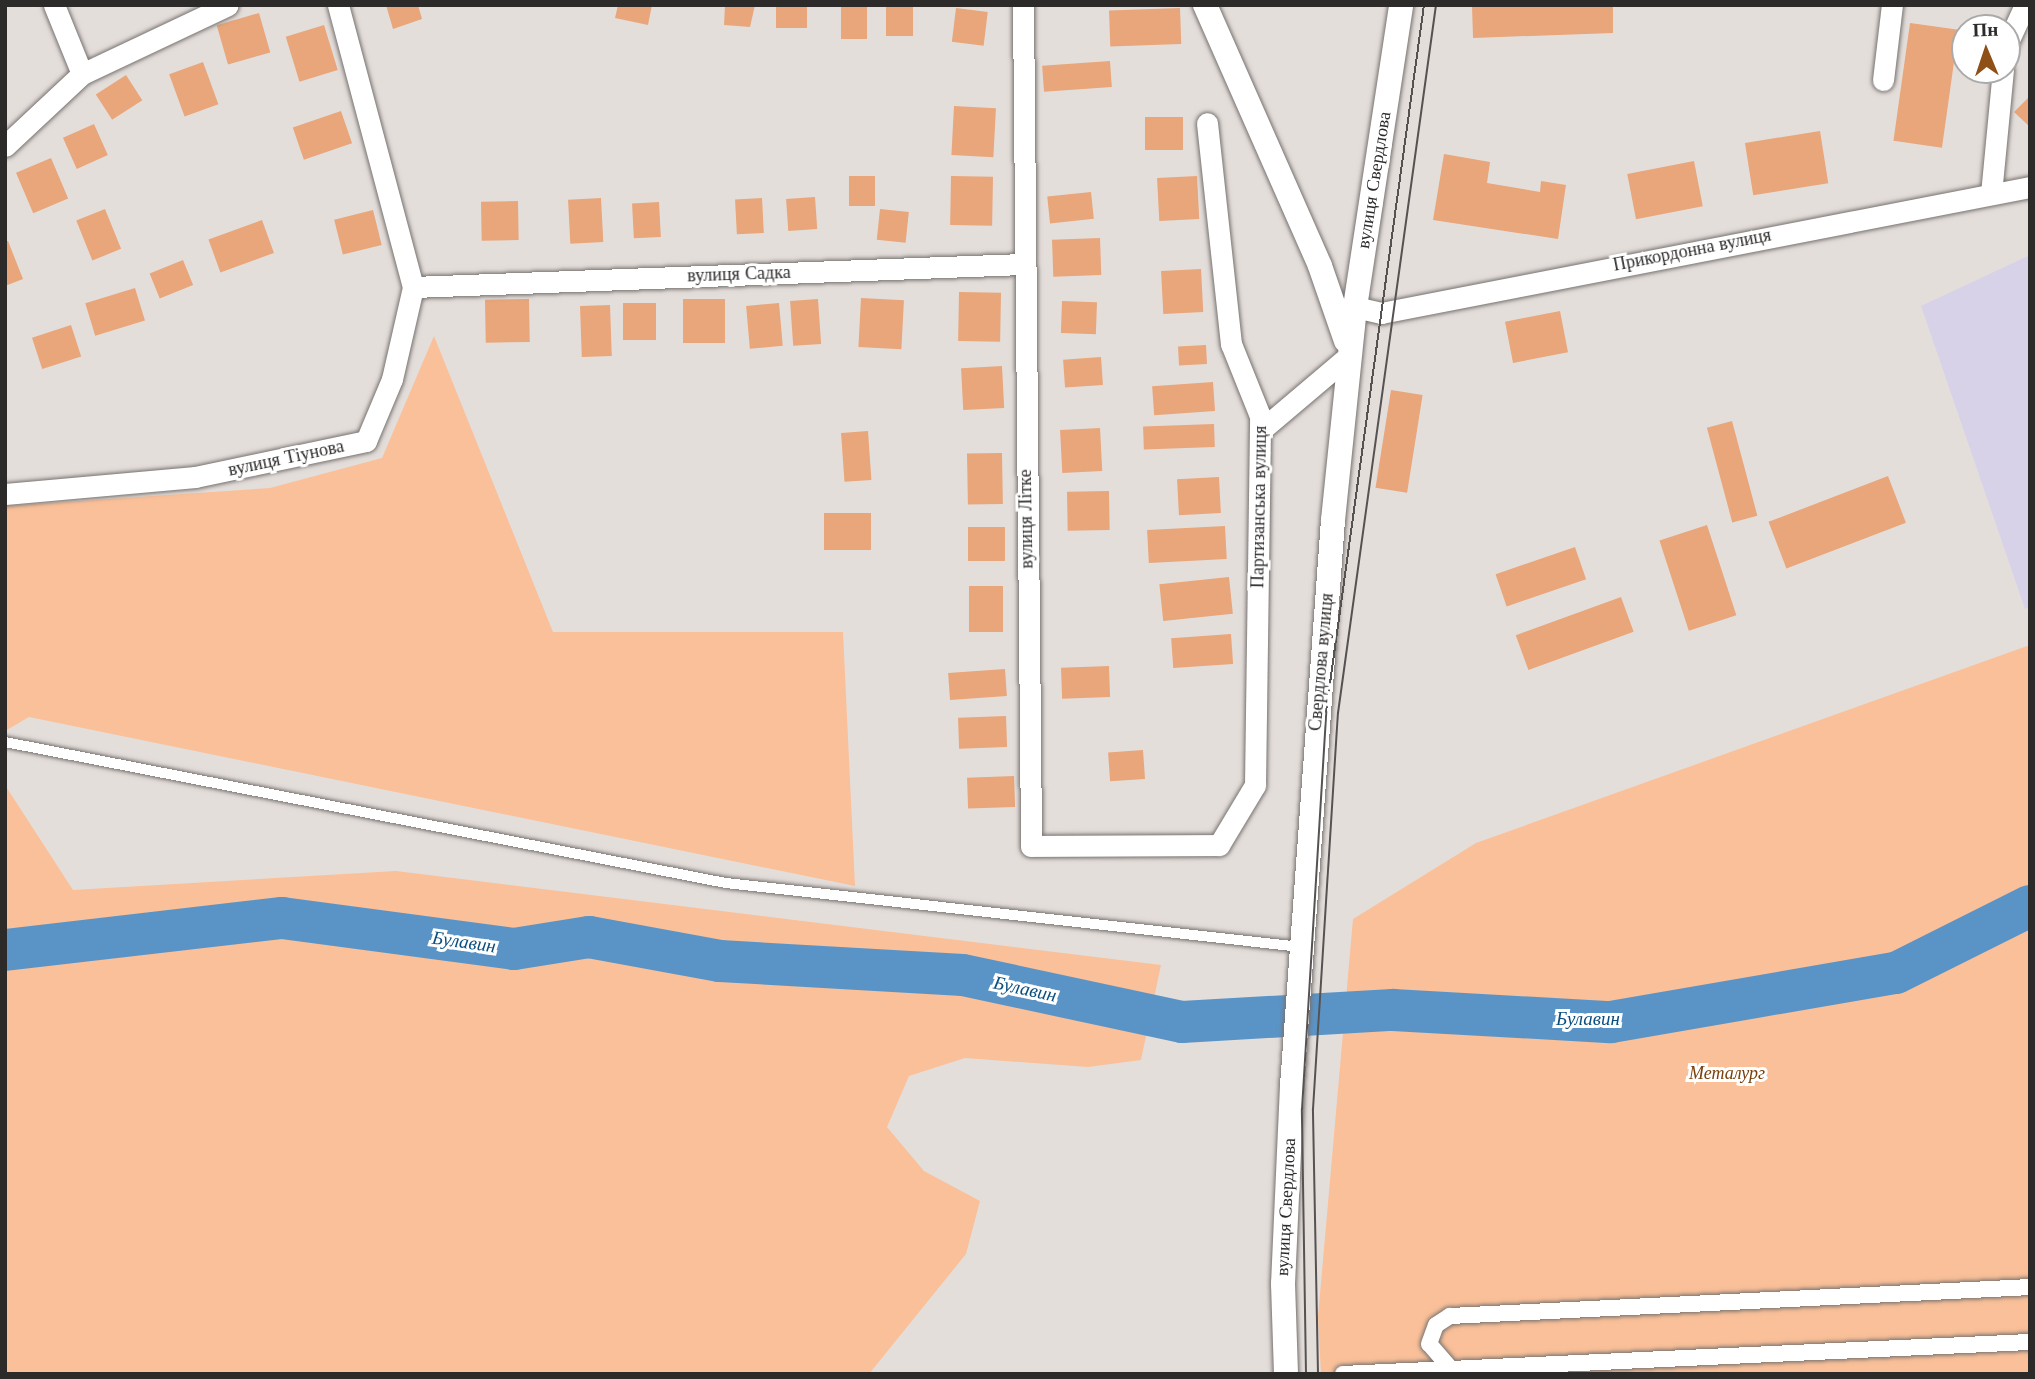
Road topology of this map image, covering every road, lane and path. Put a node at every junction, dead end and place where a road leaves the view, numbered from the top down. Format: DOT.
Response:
graph roads {
  1 [pos="54,5"];
  2 [pos="228,5"];
  3 [pos="338,5"];
  4 [pos="1023,5"];
  5 [pos="1205,5"];
  6 [pos="1401,5"];
  7 [pos="1892,5"];
  8 [pos="82,74"];
  9 [pos="1883,80"];
  10 [pos="2002,84"];
  11 [pos="1207,123"];
  12 [pos="5,146"];
  13 [pos="2030,187"];
  14 [pos="1991,194"];
  15 [pos="1023,264"];
  16 [pos="413,287"];
  17 [pos="1355,307"];
  18 [pos="1350,355"];
  19 [pos="1260,431"];
  20 [pos="5,494"];
  21 [pos="5,742"];
  22 [pos="1219,845"];
  23 [pos="1300,958"];
  24 [pos="1295,1039"];
  25 [pos="2030,1287"];
  26 [pos="2030,1342"];
  27 [pos="1451,1369"];
  28 [pos="1286,1374"];
  29 [pos="1343,1374"];
  1 -- 8 [label="street"];
  2 -- 8 [label="street"];
  3 -- 16 [label="street, вулиця Тіунова"];
  4 -- 15 [label="street, вулиця Літке"];
  5 -- 18 [label="street"];
  6 -- 17 [label="street, вулиця Свердлова"];
  7 -- 9 [label="street"];
  8 -- 12 [label="street"];
  10 -- 14 [label="street"];
  11 -- 19 [label="street, Партизанська вулиця"];
  13 -- 14 [label="street, Прикордонна вулиця"];
  14 -- 17 [label="street, Прикордонна вулиця"];
  15 -- 16 [label="street, вулиця Садка"];
  15 -- 22 [label="street, вулиця Літке"];
  16 -- 20 [label="street, вулиця Тіунова"];
  17 -- 18 [label="street, вулиця Свердлова"];
  18 -- 19 [label="street"];
  18 -- 23 [label="street, Свердлова вулиця"];
  19 -- 22 [label="street, Партизанська вулиця"];
  21 -- 23 [label="lane"];
  23 -- 24 [label="street, Свердлова вулиця"];
  24 -- 28 [label="street, вулиця Свердлова"];
  25 -- 27 [label="street"];
  26 -- 27 [label="street"];
  27 -- 29 [label="street"];
}
